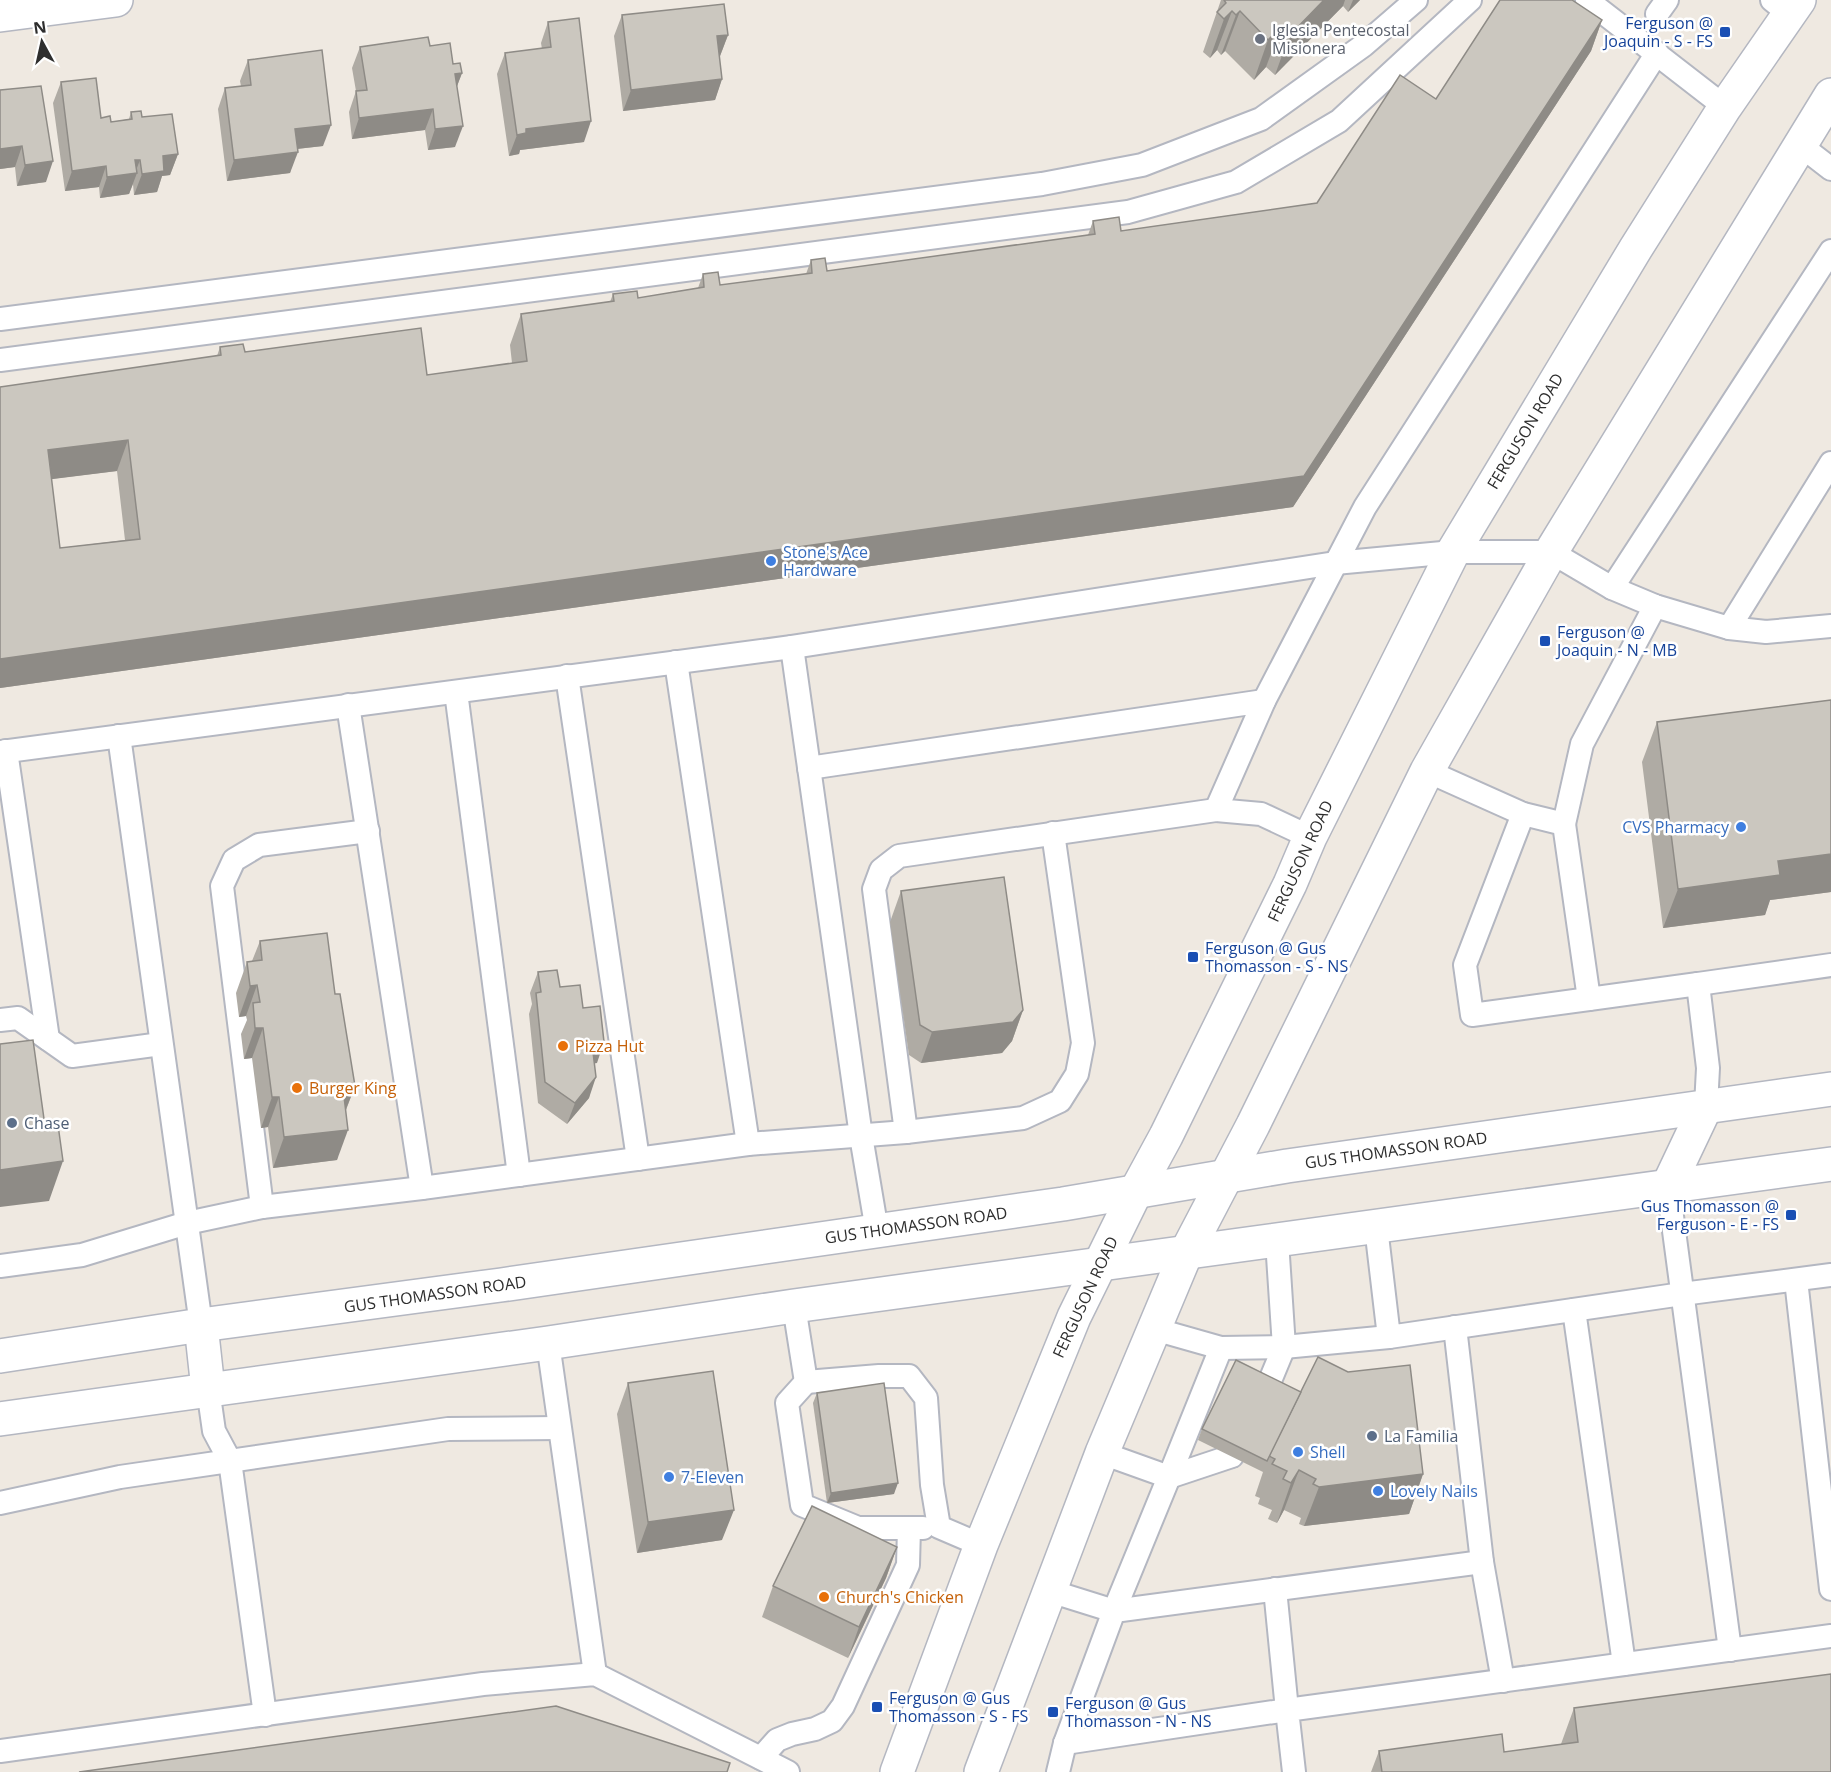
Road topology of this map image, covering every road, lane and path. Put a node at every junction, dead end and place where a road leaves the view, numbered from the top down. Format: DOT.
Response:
graph roads {
  1 [pos="116,0"];
  2 [pos="1416,0"];
  3 [pos="1470,0"];
  4 [pos="1587,0"];
  5 [pos="1787,5"];
  6 [pos="0,15"];
  7 [pos="1657,53"];
  8 [pos="1831,95"];
  9 [pos="1725,107"];
  10 [pos="1800,146"];
  11 [pos="1831,169"];
  12 [pos="1831,251"];
  13 [pos="0,319"];
  14 [pos="0,360"];
  15 [pos="1831,463"];
  16 [pos="1452,552"];
  17 [pos="1551,552"];
  18 [pos="1335,563"];
  19 [pos="1612,588"];
  20 [pos="1655,606"];
  21 [pos="1831,626"];
  22 [pos="1729,627"];
  23 [pos="792,646"];
  24 [pos="676,662"];
  25 [pos="567,676"];
  26 [pos="456,692"];
  27 [pos="1264,701"];
  28 [pos="348,705"];
  29 [pos="119,736"];
  30 [pos="3,751"];
  31 [pos="809,768"];
  32 [pos="1427,771"];
  33 [pos="1216,810"];
  34 [pos="1523,814"];
  35 [pos="1564,824"];
  36 [pos="368,831"];
  37 [pos="1053,833"];
  38 [pos="1310,837"];
  39 [pos="1831,965"];
  40 [pos="1698,984"];
  41 [pos="1589,999"];
  42 [pos="0,1020"];
  43 [pos="48,1039"];
  44 [pos="161,1044"];
  45 [pos="1831,1089"];
  46 [pos="1706,1106"];
  47 [pos="906,1132"];
  48 [pos="861,1136"];
  49 [pos="748,1144"];
  50 [pos="638,1159"];
  51 [pos="1831,1164"];
  52 [pos="519,1175"];
  53 [pos="1224,1177"];
  54 [pos="1668,1186"];
  55 [pos="422,1188"];
  56 [pos="1135,1193"];
  57 [pos="262,1207"];
  58 [pos="187,1222"];
  59 [pos="1376,1227"];
  60 [pos="877,1230"];
  61 [pos="1277,1241"];
  62 [pos="1186,1253"];
  63 [pos="1099,1264"];
  64 [pos="0,1266"];
  65 [pos="1831,1275"];
  66 [pos="1796,1280"];
  67 [pos="1682,1294"];
  68 [pos="794,1306"];
  69 [pos="1574,1310"];
  70 [pos="201,1326"];
  71 [pos="1455,1327"];
  72 [pos="1154,1329"];
  73 [pos="1389,1337"];
  74 [pos="548,1342"];
  75 [pos="1284,1347"];
  76 [pos="1221,1348"];
  77 [pos="0,1356"];
  78 [pos="806,1382"];
  79 [pos="1267,1388"];
  80 [pos="208,1389"];
  81 [pos="0,1419"];
  82 [pos="559,1428"];
  83 [pos="1102,1453"];
  84 [pos="1232,1456"];
  85 [pos="230,1461"];
  86 [pos="1169,1477"];
  87 [pos="0,1503"];
  88 [pos="939,1527"];
  89 [pos="909,1528"];
  90 [pos="981,1545"];
  91 [pos="1482,1562"];
  92 [pos="1275,1589"];
  93 [pos="1831,1589"];
  94 [pos="1050,1592"];
  95 [pos="1114,1611"];
  96 [pos="1831,1636"];
  97 [pos="1730,1650"];
  98 [pos="1624,1664"];
  99 [pos="595,1674"];
  100 [pos="1503,1681"];
  101 [pos="1287,1710"];
  102 [pos="265,1715"];
  103 [pos="1065,1743"];
  104 [pos="0,1751"];
  105 [pos="761,1758"];
  106 [pos="788,1772"];
  107 [pos="897,1772"];
  108 [pos="981,1772"];
  109 [pos="1058,1772"];
  110 [pos="1294,1772"];
  1 -- 6 [label="main road"];
  2 -- 13 [label="lane"];
  3 -- 14 [label="lane"];
  4 -- 7 [label="lane"];
  5 -- 9 [label="main road, FERGUSON ROAD"];
  7 -- 9 [label="lane"];
  7 -- 18 [label="lane"];
  8 -- 10 [label="main road"];
  9 -- 16 [label="main road, FERGUSON ROAD"];
  10 -- 11 [label="lane"];
  10 -- 17 [label="main road"];
  12 -- 19 [label="lane"];
  15 -- 22 [label="lane"];
  16 -- 17 [label="lane"];
  16 -- 18 [label="lane"];
  16 -- 38 [label="main road, FERGUSON ROAD"];
  17 -- 19 [label="lane"];
  17 -- 32 [label="main road"];
  18 -- 23 [label="lane"];
  18 -- 27 [label="lane"];
  19 -- 20 [label="lane"];
  20 -- 22 [label="lane"];
  20 -- 35 [label="lane"];
  21 -- 22 [label="lane"];
  23 -- 24 [label="lane"];
  23 -- 31 [label="lane"];
  24 -- 25 [label="lane"];
  24 -- 49 [label="lane"];
  25 -- 26 [label="lane"];
  25 -- 50 [label="lane"];
  26 -- 28 [label="lane"];
  26 -- 52 [label="lane"];
  27 -- 31 [label="lane"];
  27 -- 33 [label="lane"];
  28 -- 29 [label="lane"];
  28 -- 36 [label="lane"];
  29 -- 30 [label="lane"];
  29 -- 44 [label="lane"];
  30 -- 43 [label="lane"];
  31 -- 48 [label="lane"];
  32 -- 34 [label="lane"];
  32 -- 53 [label="main road"];
  33 -- 37 [label="lane"];
  33 -- 38 [label="lane"];
  34 -- 35 [label="lane"];
  34 -- 41 [label="lane"];
  35 -- 41 [label="lane"];
  36 -- 55 [label="lane"];
  36 -- 57 [label="lane"];
  37 -- 47 [label="lane"];
  37 -- 47 [label="lane"];
  38 -- 56 [label="main road, FERGUSON ROAD"];
  39 -- 40 [label="lane"];
  40 -- 41 [label="lane"];
  40 -- 46 [label="lane"];
  42 -- 43 [label="lane"];
  43 -- 44 [label="lane"];
  44 -- 58 [label="lane"];
  45 -- 46 [label="main road, GUS THOMASSON ROAD"];
  46 -- 53 [label="main road, GUS THOMASSON ROAD"];
  46 -- 54 [label="main road"];
  47 -- 48 [label="lane"];
  48 -- 49 [label="lane"];
  48 -- 60 [label="lane"];
  49 -- 50 [label="lane"];
  50 -- 52 [label="lane"];
  51 -- 54 [label="main road"];
  52 -- 55 [label="lane"];
  53 -- 56 [label="main road, GUS THOMASSON ROAD"];
  53 -- 62 [label="main road"];
  54 -- 59 [label="main road"];
  54 -- 67 [label="lane"];
  55 -- 57 [label="lane"];
  56 -- 60 [label="main road, GUS THOMASSON ROAD"];
  56 -- 63 [label="main road, FERGUSON ROAD"];
  57 -- 58 [label="lane"];
  58 -- 64 [label="lane"];
  58 -- 70 [label="lane"];
  59 -- 61 [label="main road"];
  59 -- 73 [label="lane"];
  60 -- 70 [label="main road, GUS THOMASSON ROAD"];
  61 -- 62 [label="main road"];
  61 -- 75 [label="lane"];
  62 -- 63 [label="main road"];
  62 -- 72 [label="main road"];
  63 -- 68 [label="main road"];
  63 -- 90 [label="main road, FERGUSON ROAD"];
  65 -- 66 [label="lane"];
  66 -- 67 [label="lane"];
  66 -- 93 [label="lane"];
  67 -- 69 [label="lane"];
  67 -- 97 [label="lane"];
  68 -- 74 [label="main road"];
  68 -- 78 [label="lane"];
  69 -- 71 [label="lane"];
  69 -- 98 [label="lane"];
  70 -- 77 [label="main road, GUS THOMASSON ROAD"];
  70 -- 80 [label="main road"];
  71 -- 73 [label="lane"];
  71 -- 91 [label="lane"];
  72 -- 76 [label="lane"];
  72 -- 83 [label="main road"];
  73 -- 75 [label="lane"];
  74 -- 80 [label="main road"];
  74 -- 82 [label="lane"];
  75 -- 76 [label="lane"];
  75 -- 79 [label="lane"];
  76 -- 86 [label="lane"];
  78 -- 88 [label="lane"];
  78 -- 89 [label="lane"];
  80 -- 81 [label="main road"];
  80 -- 85 [label="lane"];
  82 -- 85 [label="lane"];
  82 -- 99 [label="lane"];
  83 -- 86 [label="lane"];
  83 -- 94 [label="main road"];
  84 -- 86 [label="lane"];
  85 -- 87 [label="lane"];
  85 -- 102 [label="lane"];
  86 -- 95 [label="lane"];
  88 -- 89 [label="lane"];
  88 -- 90 [label="lane"];
  89 -- 105 [label="lane"];
  90 -- 107 [label="main road, FERGUSON ROAD"];
  91 -- 92 [label="lane"];
  91 -- 100 [label="lane"];
  92 -- 95 [label="lane"];
  92 -- 101 [label="lane"];
  94 -- 95 [label="lane"];
  94 -- 108 [label="main road"];
  95 -- 103 [label="lane"];
  96 -- 97 [label="lane"];
  97 -- 98 [label="lane"];
  98 -- 100 [label="lane"];
  99 -- 102 [label="lane"];
  99 -- 105 [label="lane"];
  100 -- 101 [label="lane"];
  101 -- 103 [label="lane"];
  101 -- 110 [label="lane"];
  102 -- 104 [label="lane"];
  103 -- 109 [label="lane"];
  105 -- 106 [label="lane"];
}
